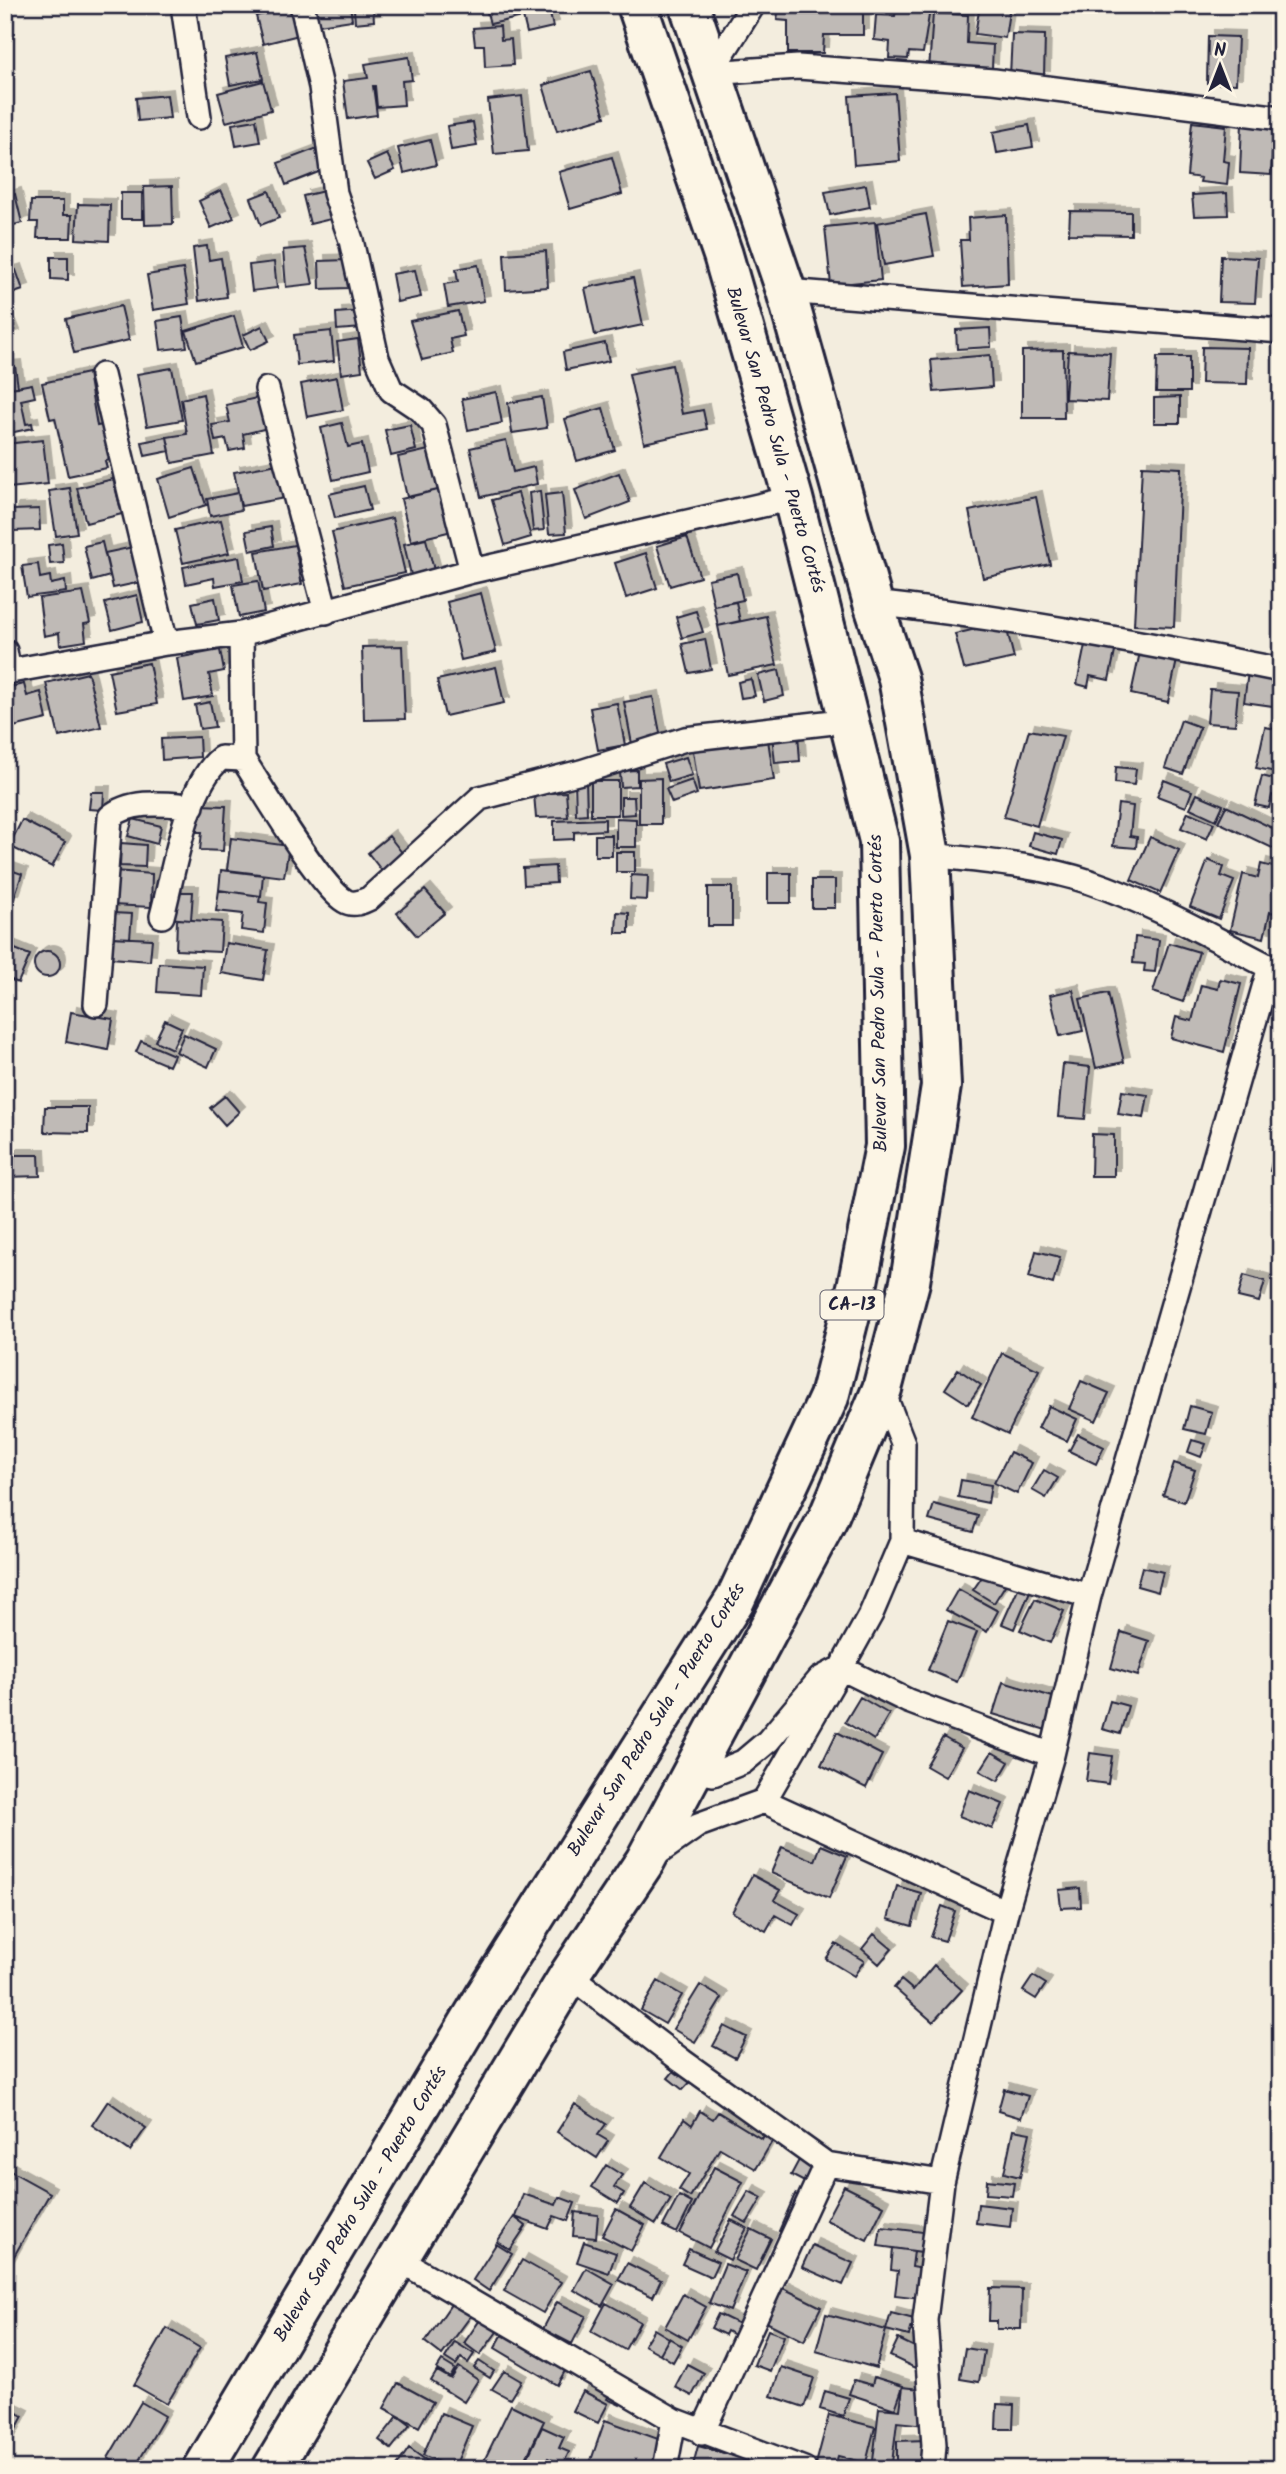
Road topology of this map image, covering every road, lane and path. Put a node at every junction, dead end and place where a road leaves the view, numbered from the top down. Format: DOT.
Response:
graph roads {
  1 [pos="183,5"];
  2 [pos="302,5"];
  3 [pos="638,5"];
  4 [pos="689,5"];
  5 [pos="753,5"];
  6 [pos="710,73"];
  7 [pos="199,117"];
  8 [pos="1281,118"];
  9 [pos="786,291"];
  10 [pos="1281,331"];
  11 [pos="102,375"];
  12 [pos="267,389"];
  13 [pos="793,498"];
  14 [pos="472,571"];
  15 [pos="873,603"];
  16 [pos="326,612"];
  17 [pos="241,634"];
  18 [pos="166,643"];
  19 [pos="7,665"];
  20 [pos="1281,670"];
  21 [pos="851,720"];
  22 [pos="243,759"];
  23 [pos="192,806"];
  24 [pos="930,855"];
  25 [pos="162,916"];
  26 [pos="1275,967"];
  27 [pos="96,1004"];
  28 [pos="882,1389"];
  29 [pos="902,1541"];
  30 [pos="1089,1596"];
  31 [pos="841,1668"];
  32 [pos="1052,1755"];
  33 [pos="691,1770"];
  34 [pos="764,1801"];
  35 [pos="645,1861"];
  36 [pos="1006,1912"];
  37 [pos="569,1975"];
  38 [pos="826,2164"];
  39 [pos="942,2182"];
  40 [pos="398,2259"];
  41 [pos="674,2420"];
  42 [pos="702,2433"];
  43 [pos="203,2469"];
  44 [pos="272,2469"];
  45 [pos="665,2469"];
  46 [pos="804,2469"];
  47 [pos="932,2469"];
  1 -- 7 [label="street"];
  2 -- 14 [label="street"];
  3 -- 13 [label="highway, Bulevar San Pedro Sula - Puerto Cortés / CA-13"];
  4 -- 6 [label="highway, CA-13"];
  5 -- 6 [label="street"];
  6 -- 8 [label="street"];
  6 -- 9 [label="highway, CA-13"];
  9 -- 10 [label="street"];
  9 -- 15 [label="highway, CA-13"];
  11 -- 18 [label="street"];
  12 -- 16 [label="street"];
  13 -- 14 [label="street"];
  13 -- 21 [label="highway, Bulevar San Pedro Sula - Puerto Cortés / CA-13"];
  14 -- 16 [label="street"];
  15 -- 20 [label="street"];
  15 -- 24 [label="highway, CA-13"];
  16 -- 17 [label="street"];
  17 -- 18 [label="street"];
  17 -- 22 [label="street"];
  18 -- 19 [label="street"];
  21 -- 22 [label="street"];
  21 -- 43 [label="highway, Bulevar San Pedro Sula - Puerto Cortés / CA-13"];
  22 -- 23 [label="street"];
  23 -- 25 [label="street"];
  23 -- 27 [label="street"];
  24 -- 26 [label="street"];
  24 -- 28 [label="highway, CA-13"];
  26 -- 30 [label="street"];
  28 -- 29 [label="street"];
  28 -- 33 [label="highway, CA-13"];
  29 -- 30 [label="street"];
  29 -- 31 [label="street"];
  30 -- 32 [label="street"];
  31 -- 32 [label="street"];
  31 -- 33 [label="street"];
  31 -- 34 [label="street"];
  32 -- 36 [label="street"];
  33 -- 35 [label="highway, CA-13"];
  34 -- 35 [label="street"];
  34 -- 36 [label="street"];
  35 -- 37 [label="highway, CA-13"];
  36 -- 39 [label="street"];
  37 -- 38 [label="street"];
  37 -- 40 [label="highway, CA-13"];
  38 -- 39 [label="street"];
  38 -- 42 [label="street"];
  39 -- 47 [label="street"];
  40 -- 41 [label="street"];
  40 -- 44 [label="highway, CA-13"];
  41 -- 42 [label="street"];
  41 -- 45 [label="street"];
  42 -- 46 [label="street"];
}
